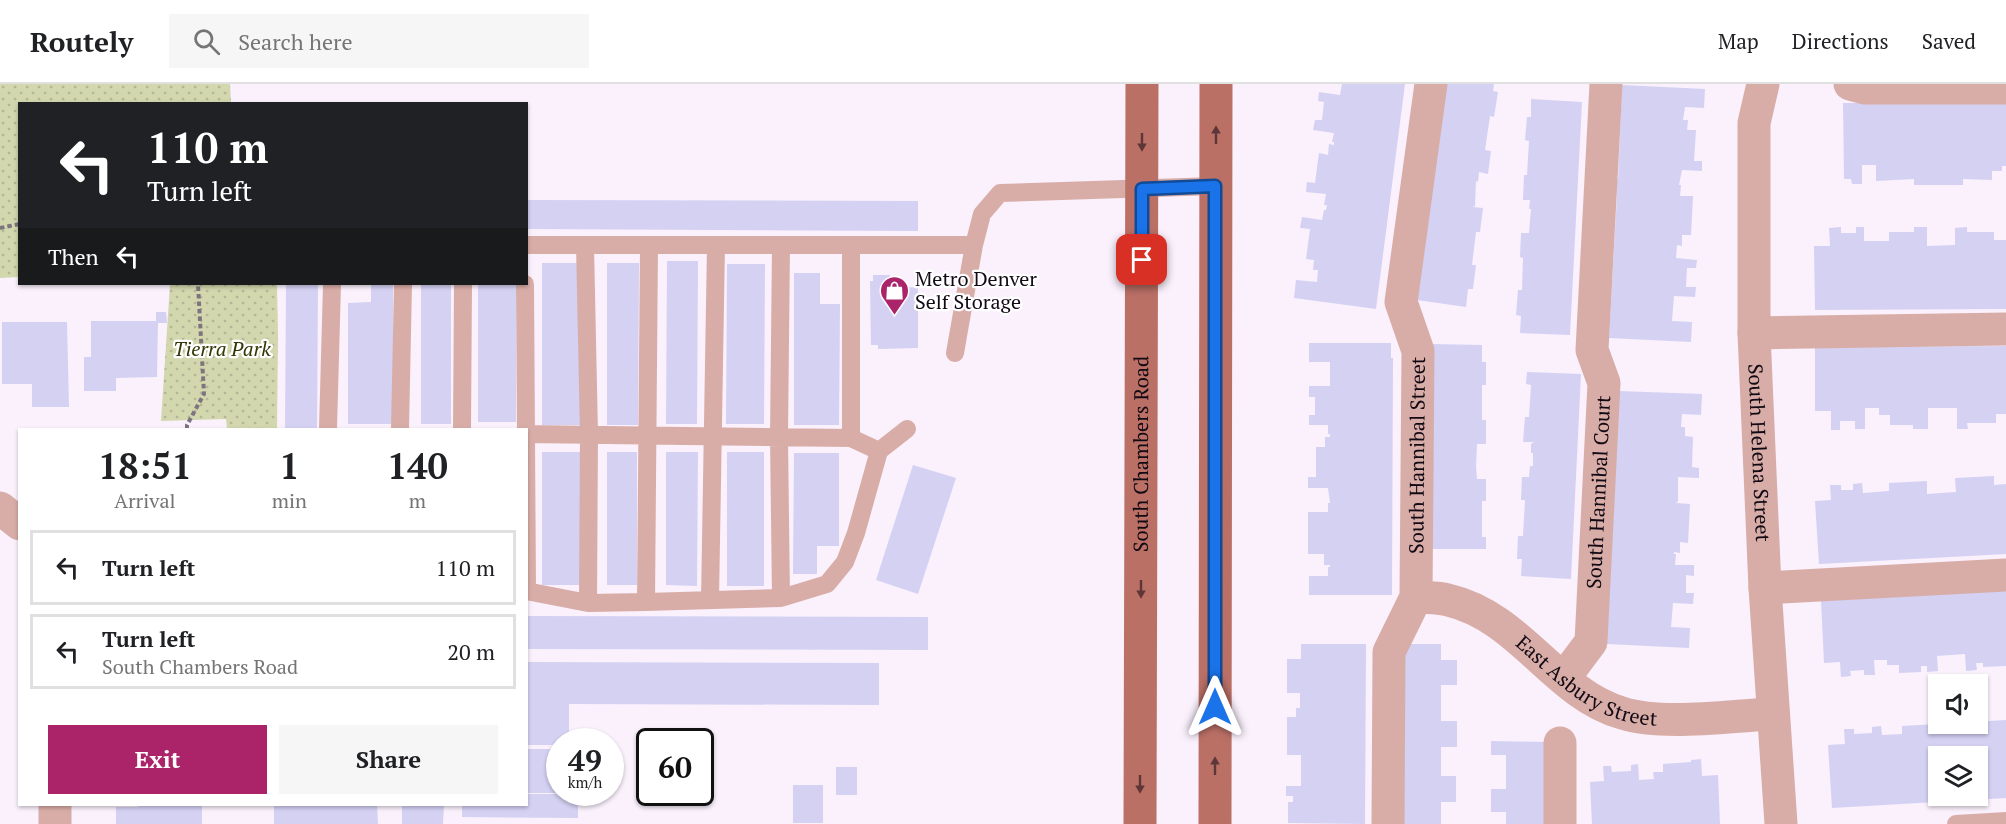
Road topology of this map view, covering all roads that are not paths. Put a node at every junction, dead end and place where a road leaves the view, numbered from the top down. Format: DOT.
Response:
graph roads {
  1 [pos="1142,84"];
  2 [pos="1216,84"];
  3 [pos="1431,84"];
  4 [pos="1606,84"];
  5 [pos="1763,84"];
  6 [pos="1850,84"];
  7 [pos="2006,88"];
  8 [pos="1215,186"];
  9 [pos="1142,189"];
  10 [pos="528,245"];
  11 [pos="585,245"];
  12 [pos="649,245"];
  13 [pos="716,245"];
  14 [pos="781,245"];
  15 [pos="850,245"];
  16 [pos="974,245"];
  17 [pos="332,285"];
  18 [pos="403,285"];
  19 [pos="463,285"];
  20 [pos="525,285"];
  21 [pos="2006,329"];
  22 [pos="1754,333"];
  23 [pos="955,353"];
  24 [pos="328,428"];
  25 [pos="400,428"];
  26 [pos="462,428"];
  27 [pos="527,428"];
  28 [pos="907,429"];
  29 [pos="528,434"];
  30 [pos="589,435"];
  31 [pos="648,436"];
  32 [pos="713,436"];
  33 [pos="779,437"];
  34 [pos="850,438"];
  35 [pos="879,451"];
  36 [pos="0,508"];
  37 [pos="18,522"];
  38 [pos="2006,575"];
  39 [pos="1765,588"];
  40 [pos="528,591"];
  41 [pos="1416,597"];
  42 [pos="781,598"];
  43 [pos="710,600"];
  44 [pos="646,602"];
  45 [pos="588,603"];
  46 [pos="1564,678"];
  47 [pos="1772,714"];
  48 [pos="1560,743"];
  49 [pos="56,806"];
  50 [pos="2006,821"];
  51 [pos="55,824"];
  52 [pos="1140,824"];
  53 [pos="1215,824"];
  54 [pos="1388,824"];
  55 [pos="1560,824"];
  56 [pos="1781,824"];
  57 [pos="1956,824"];
  1 -- 9 [label="main road, South Chambers Road, one-way"];
  8 -- 2 [label="main road, one-way"];
  3 -- 41 [label="street, South Hannibal Street"];
  4 -- 46 [label="street, South Hannibal Court"];
  5 -- 22 [label="street, South Helena Street"];
  6 -- 7 [label="street"];
  8 -- 9 [label="lane"];
  53 -- 8 [label="main road, one-way"];
  9 -- 16 [label="lane"];
  9 -- 52 [label="main road, South Chambers Road, one-way"];
  10 -- 11 [label="lane"];
  11 -- 12 [label="lane"];
  11 -- 30 [label="lane"];
  12 -- 13 [label="lane"];
  12 -- 31 [label="lane"];
  13 -- 14 [label="lane"];
  13 -- 32 [label="lane"];
  14 -- 15 [label="lane"];
  14 -- 33 [label="lane"];
  15 -- 16 [label="lane"];
  15 -- 34 [label="lane"];
  16 -- 23 [label="lane"];
  17 -- 24 [label="lane"];
  18 -- 25 [label="lane"];
  19 -- 26 [label="lane"];
  20 -- 27 [label="lane"];
  21 -- 22 [label="street"];
  22 -- 39 [label="street, South Helena Street"];
  28 -- 35 [label="lane"];
  29 -- 30 [label="lane"];
  30 -- 31 [label="lane"];
  30 -- 45 [label="lane"];
  31 -- 32 [label="lane"];
  31 -- 44 [label="lane"];
  32 -- 33 [label="lane"];
  32 -- 43 [label="lane"];
  33 -- 34 [label="lane"];
  33 -- 42 [label="lane"];
  34 -- 35 [label="lane"];
  35 -- 42 [label="lane"];
  36 -- 37 [label="street"];
  38 -- 39 [label="street"];
  39 -- 47 [label="street, South Helena Street"];
  40 -- 45 [label="lane"];
  41 -- 46 [label="street, East Asbury Street"];
  41 -- 54 [label="street, South Hannibal Street"];
  42 -- 43 [label="lane"];
  43 -- 44 [label="lane"];
  44 -- 45 [label="lane"];
  46 -- 47 [label="street, East Asbury Street"];
  47 -- 56 [label="street, South Helena Street"];
  48 -- 55 [label="street"];
  49 -- 51 [label="street"];
  50 -- 57 [label="lane"];
}
